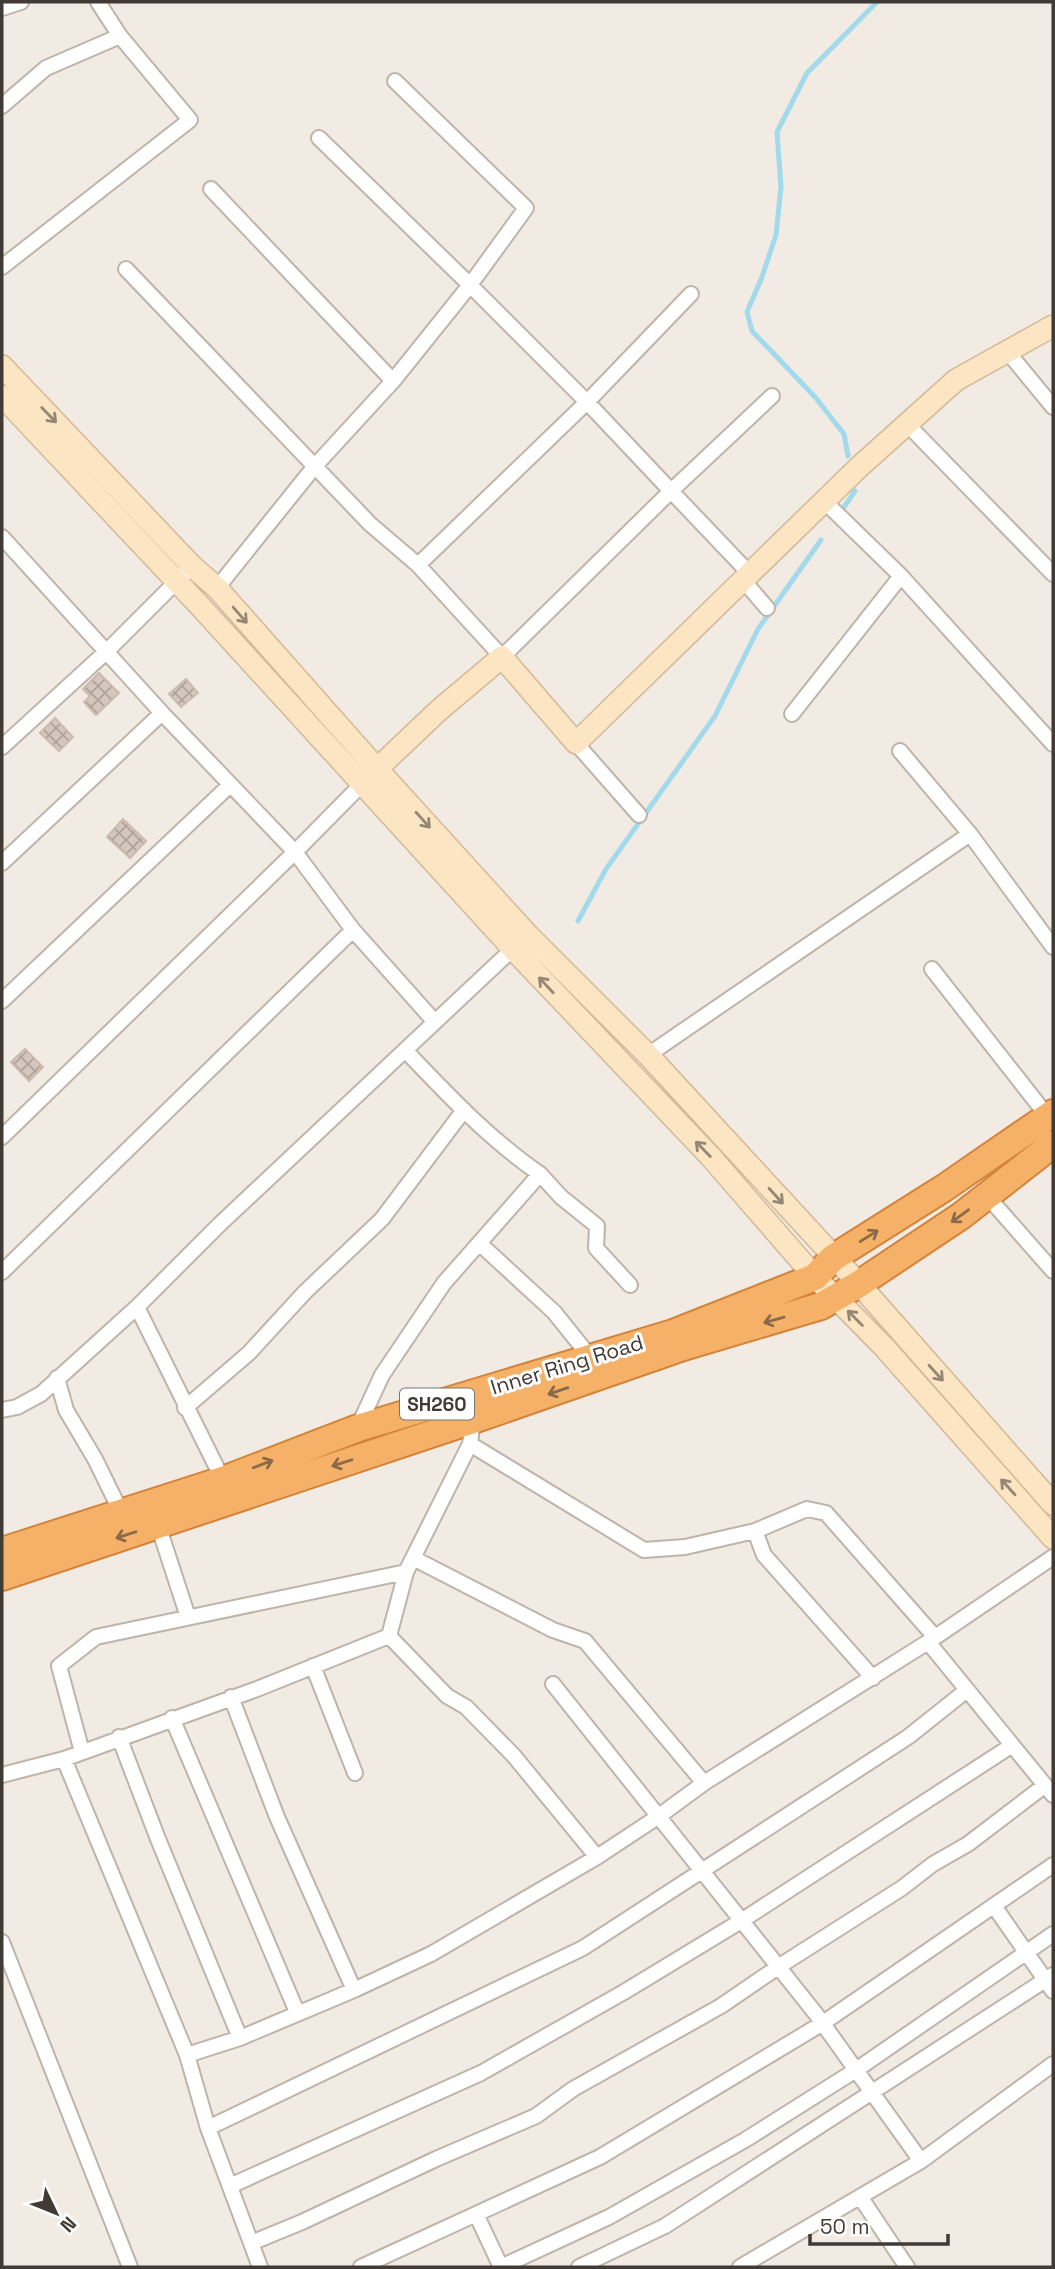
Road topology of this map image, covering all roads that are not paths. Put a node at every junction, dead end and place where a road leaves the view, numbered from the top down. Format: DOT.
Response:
graph roads {
  1 [pos="21,2"];
  2 [pos="98,2"];
  3 [pos="2,8"];
  4 [pos="120,36"];
  5 [pos="394,81"];
  6 [pos="2,106"];
  7 [pos="319,138"];
  8 [pos="211,189"];
  9 [pos="2,267"];
  10 [pos="126,269"];
  11 [pos="470,285"];
  12 [pos="691,294"];
  13 [pos="1053,326"];
  14 [pos="1007,351"];
  15 [pos="2,366"];
  16 [pos="393,381"];
  17 [pos="2,396"];
  18 [pos="772,396"];
  19 [pos="587,402"];
  20 [pos="1053,407"];
  21 [pos="907,424"];
  22 [pos="315,466"];
  23 [pos="671,491"];
  24 [pos="824,501"];
  25 [pos="2,537"];
  26 [pos="418,565"];
  27 [pos="192,566"];
  28 [pos="1053,574"];
  29 [pos="901,576"];
  30 [pos="747,577"];
  31 [pos="177,582"];
  32 [pos="217,588"];
  33 [pos="199,605"];
  34 [pos="768,608"];
  35 [pos="107,651"];
  36 [pos="502,657"];
  37 [pos="162,713"];
  38 [pos="792,713"];
  39 [pos="574,741"];
  40 [pos="1053,744"];
  41 [pos="2,747"];
  42 [pos="900,751"];
  43 [pos="370,776"];
  44 [pos="230,785"];
  45 [pos="639,815"];
  46 [pos="970,834"];
  47 [pos="295,852"];
  48 [pos="2,863"];
  49 [pos="353,930"];
  50 [pos="521,942"];
  51 [pos="1053,947"];
  52 [pos="932,969"];
  53 [pos="2,1001"];
  54 [pos="434,1021"];
  55 [pos="405,1050"];
  56 [pos="648,1055"];
  57 [pos="624,1066"];
  58 [pos="464,1110"];
  59 [pos="1051,1115"];
  60 [pos="2,1137"];
  61 [pos="1053,1144"];
  62 [pos="540,1174"];
  63 [pos="987,1196"];
  64 [pos="479,1243"];
  65 [pos="824,1268"];
  66 [pos="1053,1271"];
  67 [pos="2,1272"];
  68 [pos="859,1284"];
  69 [pos="630,1285"];
  70 [pos="834,1297"];
  71 [pos="136,1307"];
  72 [pos="591,1358"];
  73 [pos="57,1378"];
  74 [pos="185,1408"];
  75 [pos="2,1410"];
  76 [pos="358,1428"];
  77 [pos="472,1432"];
  78 [pos="223,1480"];
  79 [pos="1053,1504"];
  80 [pos="121,1512"];
  81 [pos="755,1531"];
  82 [pos="1053,1538"];
  83 [pos="164,1544"];
  84 [pos="2,1551"];
  85 [pos="1053,1557"];
  86 [pos="410,1565"];
  87 [pos="2,1577"];
  88 [pos="188,1617"];
  89 [pos="389,1636"];
  90 [pos="931,1640"];
  91 [pos="313,1666"];
  92 [pos="873,1678"];
  93 [pos="553,1684"];
  94 [pos="967,1690"];
  95 [pos="231,1697"];
  96 [pos="172,1718"];
  97 [pos="119,1737"];
  98 [pos="1011,1746"];
  99 [pos="82,1752"];
  100 [pos="64,1759"];
  101 [pos="355,1773"];
  102 [pos="2,1774"];
  103 [pos="704,1783"];
  104 [pos="1049,1790"];
  105 [pos="659,1816"];
  106 [pos="597,1857"];
  107 [pos="1053,1864"];
  108 [pos="702,1871"];
  109 [pos="994,1906"];
  110 [pos="741,1921"];
  111 [pos="1053,1934"];
  112 [pos="2,1942"];
  113 [pos="1027,1952"];
  114 [pos="778,1967"];
  115 [pos="1051,1982"];
  116 [pos="354,1990"];
  117 [pos="297,2012"];
  118 [pos="823,2023"];
  119 [pos="240,2038"];
  120 [pos="187,2055"];
  121 [pos="1053,2064"];
  122 [pos="856,2070"];
  123 [pos="872,2092"];
  124 [pos="208,2128"];
  125 [pos="921,2161"];
  126 [pos="230,2186"];
  127 [pos="861,2198"];
  128 [pos="476,2214"];
  129 [pos="251,2243"];
  130 [pos="130,2267"];
  131 [pos="260,2267"];
  132 [pos="361,2267"];
  133 [pos="501,2267"];
  134 [pos="579,2267"];
  135 [pos="740,2267"];
  136 [pos="907,2267"];
  1 -- 3 [label="street"];
  2 -- 4 [label="street"];
  4 -- 6 [label="street"];
  4 -- 9 [label="street"];
  5 -- 11 [label="street"];
  7 -- 11 [label="street"];
  8 -- 16 [label="street"];
  10 -- 22 [label="street"];
  11 -- 16 [label="street"];
  11 -- 19 [label="street"];
  12 -- 19 [label="street"];
  13 -- 14 [label="street"];
  14 -- 20 [label="street"];
  14 -- 21 [label="street"];
  15 -- 27 [label="street, one-way"];
  16 -- 22 [label="street"];
  17 -- 31 [label="street"];
  18 -- 23 [label="street"];
  19 -- 23 [label="street"];
  19 -- 26 [label="street"];
  21 -- 24 [label="street"];
  21 -- 28 [label="street"];
  22 -- 26 [label="street"];
  22 -- 32 [label="street"];
  23 -- 30 [label="street"];
  23 -- 36 [label="street"];
  24 -- 29 [label="street"];
  24 -- 30 [label="street"];
  25 -- 35 [label="street"];
  26 -- 36 [label="street"];
  27 -- 31 [label="street"];
  27 -- 32 [label="street"];
  29 -- 38 [label="street"];
  29 -- 40 [label="street"];
  30 -- 34 [label="street"];
  30 -- 39 [label="street"];
  31 -- 33 [label="street"];
  31 -- 35 [label="street"];
  32 -- 33 [label="street"];
  32 -- 43 [label="street, one-way"];
  33 -- 43 [label="street"];
  35 -- 37 [label="street"];
  35 -- 41 [label="street"];
  36 -- 39 [label="street"];
  36 -- 43 [label="street"];
  37 -- 44 [label="street"];
  37 -- 48 [label="street"];
  39 -- 45 [label="street"];
  42 -- 46 [label="street"];
  43 -- 47 [label="street"];
  43 -- 50 [label="street"];
  44 -- 47 [label="street"];
  44 -- 53 [label="street"];
  46 -- 51 [label="street"];
  46 -- 56 [label="street"];
  47 -- 49 [label="street"];
  47 -- 60 [label="street"];
  49 -- 54 [label="street"];
  49 -- 67 [label="street"];
  50 -- 54 [label="street"];
  50 -- 56 [label="street"];
  57 -- 50 [label="street, one-way"];
  52 -- 59 [label="street"];
  54 -- 55 [label="street"];
  55 -- 58 [label="street"];
  55 -- 71 [label="street"];
  56 -- 57 [label="street"];
  56 -- 65 [label="street, one-way"];
  65 -- 57 [label="street, one-way"];
  58 -- 62 [label="street"];
  58 -- 74 [label="street"];
  65 -- 59 [label="highway, Inner Ring Road, one-way"];
  61 -- 63 [label="highway, Inner Ring Road"];
  62 -- 64 [label="street"];
  62 -- 69 [label="street"];
  63 -- 66 [label="street"];
  63 -- 68 [label="highway, Inner Ring Road, one-way"];
  64 -- 72 [label="street"];
  64 -- 76 [label="street"];
  65 -- 68 [label="street"];
  65 -- 70 [label="street"];
  65 -- 72 [label="highway, Inner Ring Road / SH260"];
  68 -- 70 [label="highway, Inner Ring Road"];
  68 -- 79 [label="street, one-way"];
  70 -- 77 [label="highway, Inner Ring Road, one-way"];
  82 -- 70 [label="street, one-way"];
  71 -- 73 [label="street"];
  71 -- 74 [label="street"];
  72 -- 76 [label="highway, Inner Ring Road / SH260"];
  73 -- 75 [label="street"];
  73 -- 80 [label="street"];
  74 -- 78 [label="street"];
  78 -- 76 [label="highway, Inner Ring Road / SH260, one-way"];
  77 -- 81 [label="street"];
  77 -- 83 [label="highway, Inner Ring Road, one-way"];
  77 -- 86 [label="street"];
  78 -- 80 [label="highway, Inner Ring Road / SH260"];
  80 -- 84 [label="highway, Inner Ring Road / SH260"];
  81 -- 90 [label="street"];
  81 -- 92 [label="street"];
  83 -- 87 [label="highway, Inner Ring Road, one-way"];
  83 -- 88 [label="street"];
  85 -- 90 [label="street"];
  86 -- 88 [label="street"];
  86 -- 89 [label="street"];
  86 -- 103 [label="street"];
  88 -- 99 [label="street"];
  89 -- 91 [label="street"];
  89 -- 106 [label="street"];
  90 -- 92 [label="street"];
  90 -- 94 [label="street"];
  91 -- 95 [label="street"];
  91 -- 101 [label="street"];
  92 -- 103 [label="street"];
  93 -- 105 [label="street"];
  94 -- 98 [label="street"];
  94 -- 108 [label="street"];
  95 -- 96 [label="street"];
  95 -- 116 [label="street"];
  96 -- 97 [label="street"];
  96 -- 117 [label="street"];
  97 -- 99 [label="street"];
  97 -- 119 [label="street"];
  98 -- 104 [label="street"];
  98 -- 110 [label="street"];
  99 -- 100 [label="street"];
  100 -- 102 [label="street"];
  100 -- 120 [label="street"];
  103 -- 105 [label="street"];
  104 -- 114 [label="street"];
  105 -- 106 [label="street"];
  105 -- 108 [label="street"];
  106 -- 116 [label="street"];
  107 -- 109 [label="street"];
  108 -- 110 [label="street"];
  108 -- 124 [label="street"];
  109 -- 113 [label="street"];
  109 -- 118 [label="street"];
  110 -- 114 [label="street"];
  110 -- 126 [label="street"];
  111 -- 113 [label="street"];
  112 -- 130 [label="street"];
  113 -- 115 [label="street"];
  113 -- 122 [label="street"];
  114 -- 118 [label="street"];
  114 -- 129 [label="street"];
  115 -- 123 [label="street"];
  116 -- 117 [label="street"];
  117 -- 119 [label="street"];
  118 -- 122 [label="street"];
  118 -- 128 [label="street"];
  119 -- 120 [label="street"];
  120 -- 124 [label="street"];
  121 -- 125 [label="street"];
  122 -- 123 [label="street"];
  122 -- 133 [label="street"];
  123 -- 125 [label="street"];
  123 -- 134 [label="street"];
  124 -- 126 [label="street"];
  125 -- 127 [label="street"];
  126 -- 129 [label="street"];
  127 -- 135 [label="street"];
  127 -- 136 [label="street"];
  128 -- 132 [label="street"];
  128 -- 133 [label="street"];
  129 -- 131 [label="street"];
}
